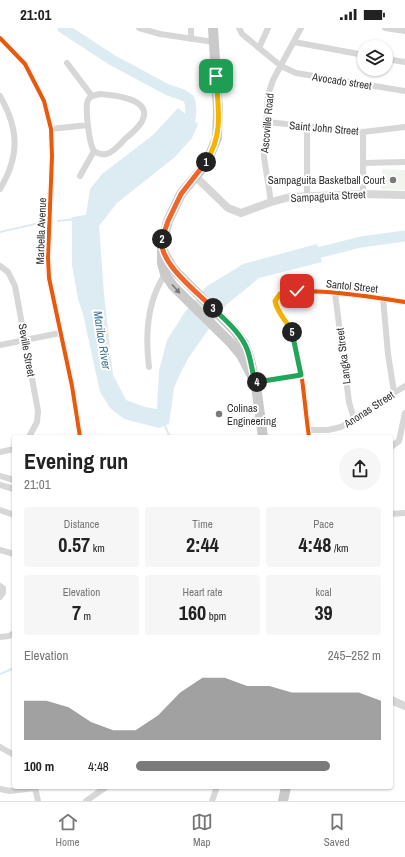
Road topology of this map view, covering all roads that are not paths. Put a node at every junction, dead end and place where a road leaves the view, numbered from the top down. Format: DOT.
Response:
graph roads {
  1 [pos="139,28"];
  2 [pos="191,28"];
  3 [pos="213,28"];
  4 [pos="239,28"];
  5 [pos="268,28"];
  6 [pos="301,28"];
  7 [pos="385,28"];
  8 [pos="405,31"];
  9 [pos="191,39"];
  10 [pos="1,40"];
  11 [pos="214,42"];
  12 [pos="294,42"];
  13 [pos="259,48"];
  14 [pos="357,54"];
  15 [pos="393,60"];
  16 [pos="405,62"];
  17 [pos="67,63"];
  18 [pos="281,66"];
  19 [pos="405,91"];
  20 [pos="0,96"];
  21 [pos="92,96"];
  22 [pos="267,122"];
  23 [pos="88,125"];
  24 [pos="307,127"];
  25 [pos="405,127"];
  26 [pos="51,129"];
  27 [pos="363,132"];
  28 [pos="94,151"];
  29 [pos="405,162"];
  30 [pos="364,163"];
  31 [pos="80,176"];
  32 [pos="196,176"];
  33 [pos="0,189"];
  34 [pos="363,194"];
  35 [pos="405,195"];
  36 [pos="307,196"];
  37 [pos="271,202"];
  38 [pos="0,266"];
  39 [pos="168,270"];
  40 [pos="335,293"];
  41 [pos="383,298"];
  42 [pos="405,302"];
  43 [pos="60,333"];
  44 [pos="25,340"];
  45 [pos="0,345"];
  46 [pos="148,367"];
  47 [pos="301,375"];
  48 [pos="255,382"];
  49 [pos="405,386"];
  50 [pos="394,392"];
  51 [pos="405,413"];
  52 [pos="354,419"];
  53 [pos="308,430"];
  54 [pos="30,435"];
  55 [pos="80,435"];
  56 [pos="263,435"];
  57 [pos="309,435"];
  58 [pos="393,446"];
  59 [pos="12,449"];
  60 [pos="0,452"];
  61 [pos="0,476"];
  62 [pos="12,479"];
  63 [pos="0,485"];
  64 [pos="12,488"];
  65 [pos="0,510"];
  66 [pos="12,513"];
  67 [pos="405,513"];
  68 [pos="393,514"];
  69 [pos="0,550"];
  70 [pos="12,553"];
  71 [pos="0,586"];
  72 [pos="0,597"];
  73 [pos="12,634"];
  74 [pos="0,637"];
  75 [pos="393,701"];
  76 [pos="405,706"];
  77 [pos="0,747"];
  78 [pos="12,754"];
  79 [pos="0,789"];
  80 [pos="22,789"];
  81 [pos="35,789"];
  82 [pos="103,789"];
  83 [pos="216,789"];
  84 [pos="286,789"];
  85 [pos="38,801"];
  86 [pos="86,801"];
  87 [pos="212,801"];
  88 [pos="283,801"];
  1 -- 9 [label="street"];
  2 -- 9 [label="street"];
  3 -- 11 [label="main road"];
  4 -- 13 [label="street, Avocado street"];
  5 -- 13 [label="street"];
  6 -- 12 [label="street, Ascoville Road"];
  7 -- 8 [label="street"];
  9 -- 11 [label="street"];
  10 -- 26 [label="street, Marbella Avenue"];
  11 -- 32 [label="main road"];
  12 -- 14 [label="street"];
  12 -- 18 [label="street, Ascoville Road"];
  13 -- 18 [label="street, Avocado street"];
  15 -- 16 [label="street"];
  17 -- 21 [label="street"];
  18 -- 19 [label="street, Avocado street"];
  18 -- 22 [label="street, Ascoville Road"];
  20 -- 33 [label="street"];
  21 -- 23 [label="street"];
  21 -- 28 [label="street"];
  22 -- 24 [label="street, Saint John Street"];
  22 -- 37 [label="street, Ascoville Road"];
  23 -- 26 [label="street"];
  23 -- 28 [label="street"];
  24 -- 27 [label="street, Saint John Street"];
  24 -- 36 [label="street"];
  25 -- 27 [label="street, Saint John Street"];
  26 -- 43 [label="street, Marbella Avenue"];
  27 -- 30 [label="street"];
  28 -- 31 [label="street"];
  29 -- 30 [label="street"];
  30 -- 34 [label="street"];
  32 -- 37 [label="street, Sampaguita Street"];
  32 -- 39 [label="main road"];
  34 -- 35 [label="street, Sampaguita Street"];
  34 -- 36 [label="street, Sampaguita Street"];
  36 -- 37 [label="street, Sampaguita Street"];
  38 -- 44 [label="street, Seville Street"];
  39 -- 46 [label="street"];
  39 -- 48 [label="main road, one-way"];
  39 -- 48 [label="main road"];
  40 -- 41 [label="street, Santol Street"];
  40 -- 47 [label="street, Santol Street"];
  40 -- 52 [label="street, Langka Street"];
  41 -- 42 [label="street, Santol Street"];
  41 -- 50 [label="street"];
  43 -- 44 [label="street"];
  43 -- 55 [label="street, Marbella Avenue"];
  44 -- 45 [label="street"];
  44 -- 54 [label="street, Seville Street"];
  47 -- 48 [label="street"];
  47 -- 53 [label="street, Santol Street"];
  48 -- 56 [label="main road"];
  49 -- 50 [label="street, Anonas Street"];
  50 -- 52 [label="street, Anonas Street"];
  51 -- 58 [label="street"];
  52 -- 53 [label="street, Anonas Street"];
  53 -- 57 [label="street, Santol Street"];
  59 -- 60 [label="street"];
  61 -- 62 [label="street"];
  63 -- 64 [label="street"];
  65 -- 66 [label="street"];
  67 -- 68 [label="street"];
  69 -- 70 [label="street"];
  71 -- 72 [label="street"];
  73 -- 74 [label="street"];
  75 -- 76 [label="street"];
  77 -- 78 [label="street"];
  79 -- 80 [label="street"];
  81 -- 85 [label="street"];
  82 -- 86 [label="street"];
  83 -- 87 [label="street"];
  84 -- 88 [label="main road"];
}
